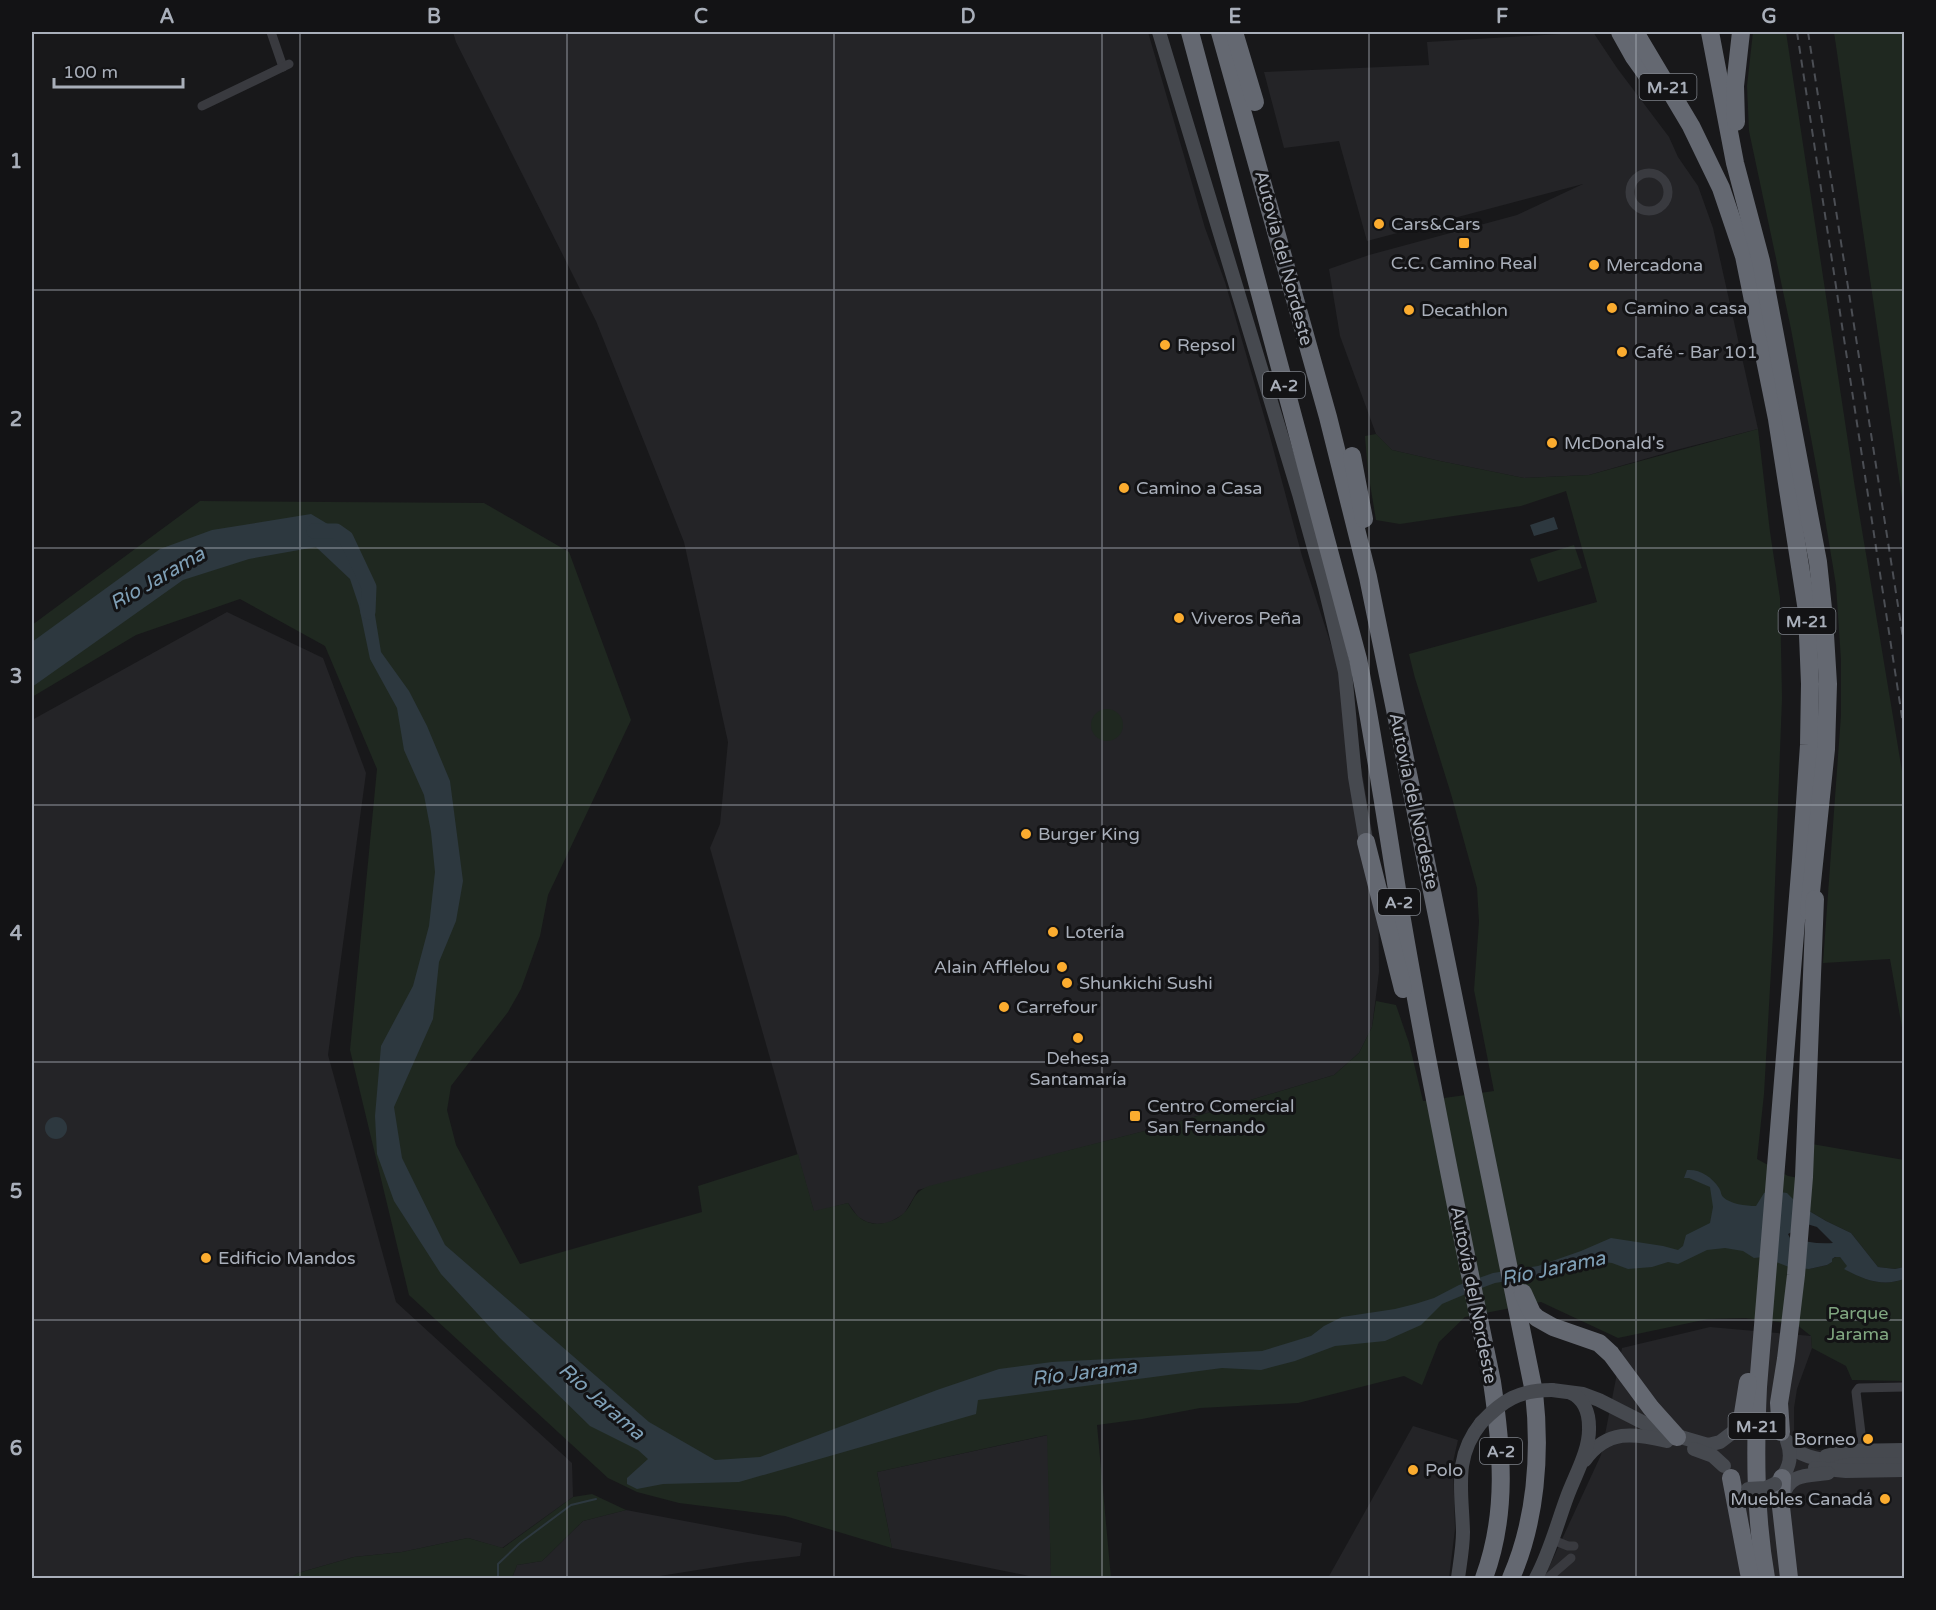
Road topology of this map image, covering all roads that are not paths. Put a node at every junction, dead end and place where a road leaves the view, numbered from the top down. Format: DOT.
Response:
graph roads {
  1 [pos="271,32"];
  2 [pos="1159,32"];
  3 [pos="1190,32"];
  4 [pos="1220,32"];
  5 [pos="1234,32"];
  6 [pos="1620,32"];
  7 [pos="1635,32"];
  8 [pos="1710,32"];
  9 [pos="1740,32"];
  10 [pos="1255,102"];
  11 [pos="202,106"];
  12 [pos="1698,144"];
  13 [pos="1659,209"];
  14 [pos="1751,218"];
  15 [pos="1353,456"];
  16 [pos="1368,577"];
  17 [pos="1819,820"];
  18 [pos="1366,842"];
  19 [pos="1428,1065"];
  20 [pos="1779,1112"];
  21 [pos="1766,1273"];
  22 [pos="1526,1314"];
  23 [pos="1905,1387"];
  24 [pos="1559,1390"];
  25 [pos="1744,1424"];
  26 [pos="1781,1435"];
  27 [pos="1677,1437"];
  28 [pos="1727,1439"];
  29 [pos="1863,1450"];
  30 [pos="1905,1450"];
  31 [pos="1537,1452"];
  32 [pos="1905,1460"];
  33 [pos="1815,1463"];
  34 [pos="1845,1467"];
  35 [pos="1905,1470"];
  36 [pos="1727,1472"];
  37 [pos="1576,1474"];
  38 [pos="1781,1478"];
  39 [pos="1781,1507"];
  40 [pos="1553,1539"];
  41 [pos="1574,1546"];
  42 [pos="1571,1557"];
  43 [pos="1458,1578"];
  44 [pos="1484,1578"];
  45 [pos="1510,1578"];
  46 [pos="1522,1578"];
  47 [pos="1536,1578"];
  48 [pos="1548,1578"];
  49 [pos="1750,1578"];
  50 [pos="1766,1578"];
  51 [pos="1777,1578"];
  52 [pos="1789,1578"];
  1 -- 11 [label="street"];
  2 -- 18 [label="street"];
  3 -- 19 [label="highway, Autovía del Nordeste / A-2"];
  4 -- 16 [label="highway, Autovía del Nordeste / A-2"];
  5 -- 10 [label="highway"];
  6 -- 12 [label="highway"];
  7 -- 12 [label="highway, M-21"];
  8 -- 14 [label="highway, M-21"];
  9 -- 14 [label="highway, M-21"];
  12 -- 20 [label="highway, M-21"];
  13 -- 13 [label="street"];
  14 -- 17 [label="highway, M-21"];
  15 -- 16 [label="highway"];
  16 -- 22 [label="highway, Autovía del Nordeste / A-2"];
  17 -- 20 [label="highway, M-21"];
  17 -- 26 [label="highway"];
  18 -- 19 [label="highway"];
  19 -- 44 [label="highway, Autovía del Nordeste / A-2"];
  20 -- 21 [label="highway, M-21"];
  21 -- 25 [label="highway"];
  21 -- 50 [label="highway, M-21"];
  21 -- 51 [label="highway, M-21"];
  22 -- 27 [label="highway"];
  22 -- 31 [label="highway, A-2"];
  23 -- 29 [label="street"];
  24 -- 27 [label="street"];
  24 -- 37 [label="street"];
  24 -- 43 [label="street, bridge"];
  25 -- 26 [label="street, bridge"];
  25 -- 28 [label="street"];
  26 -- 33 [label="street"];
  26 -- 38 [label="street"];
  27 -- 28 [label="street"];
  28 -- 36 [label="street"];
  29 -- 30 [label="street"];
  29 -- 33 [label="street"];
  31 -- 45 [label="highway, A-2"];
  31 -- 46 [label="highway"];
  32 -- 34 [label="street"];
  33 -- 34 [label="street"];
  33 -- 38 [label="street"];
  34 -- 35 [label="street"];
  34 -- 39 [label="street"];
  36 -- 37 [label="street"];
  36 -- 38 [label="street, bridge"];
  36 -- 49 [label="highway"];
  37 -- 40 [label="street"];
  38 -- 39 [label="highway"];
  39 -- 52 [label="highway"];
  40 -- 41 [label="street"];
  40 -- 47 [label="street"];
  42 -- 48 [label="street"];
}
